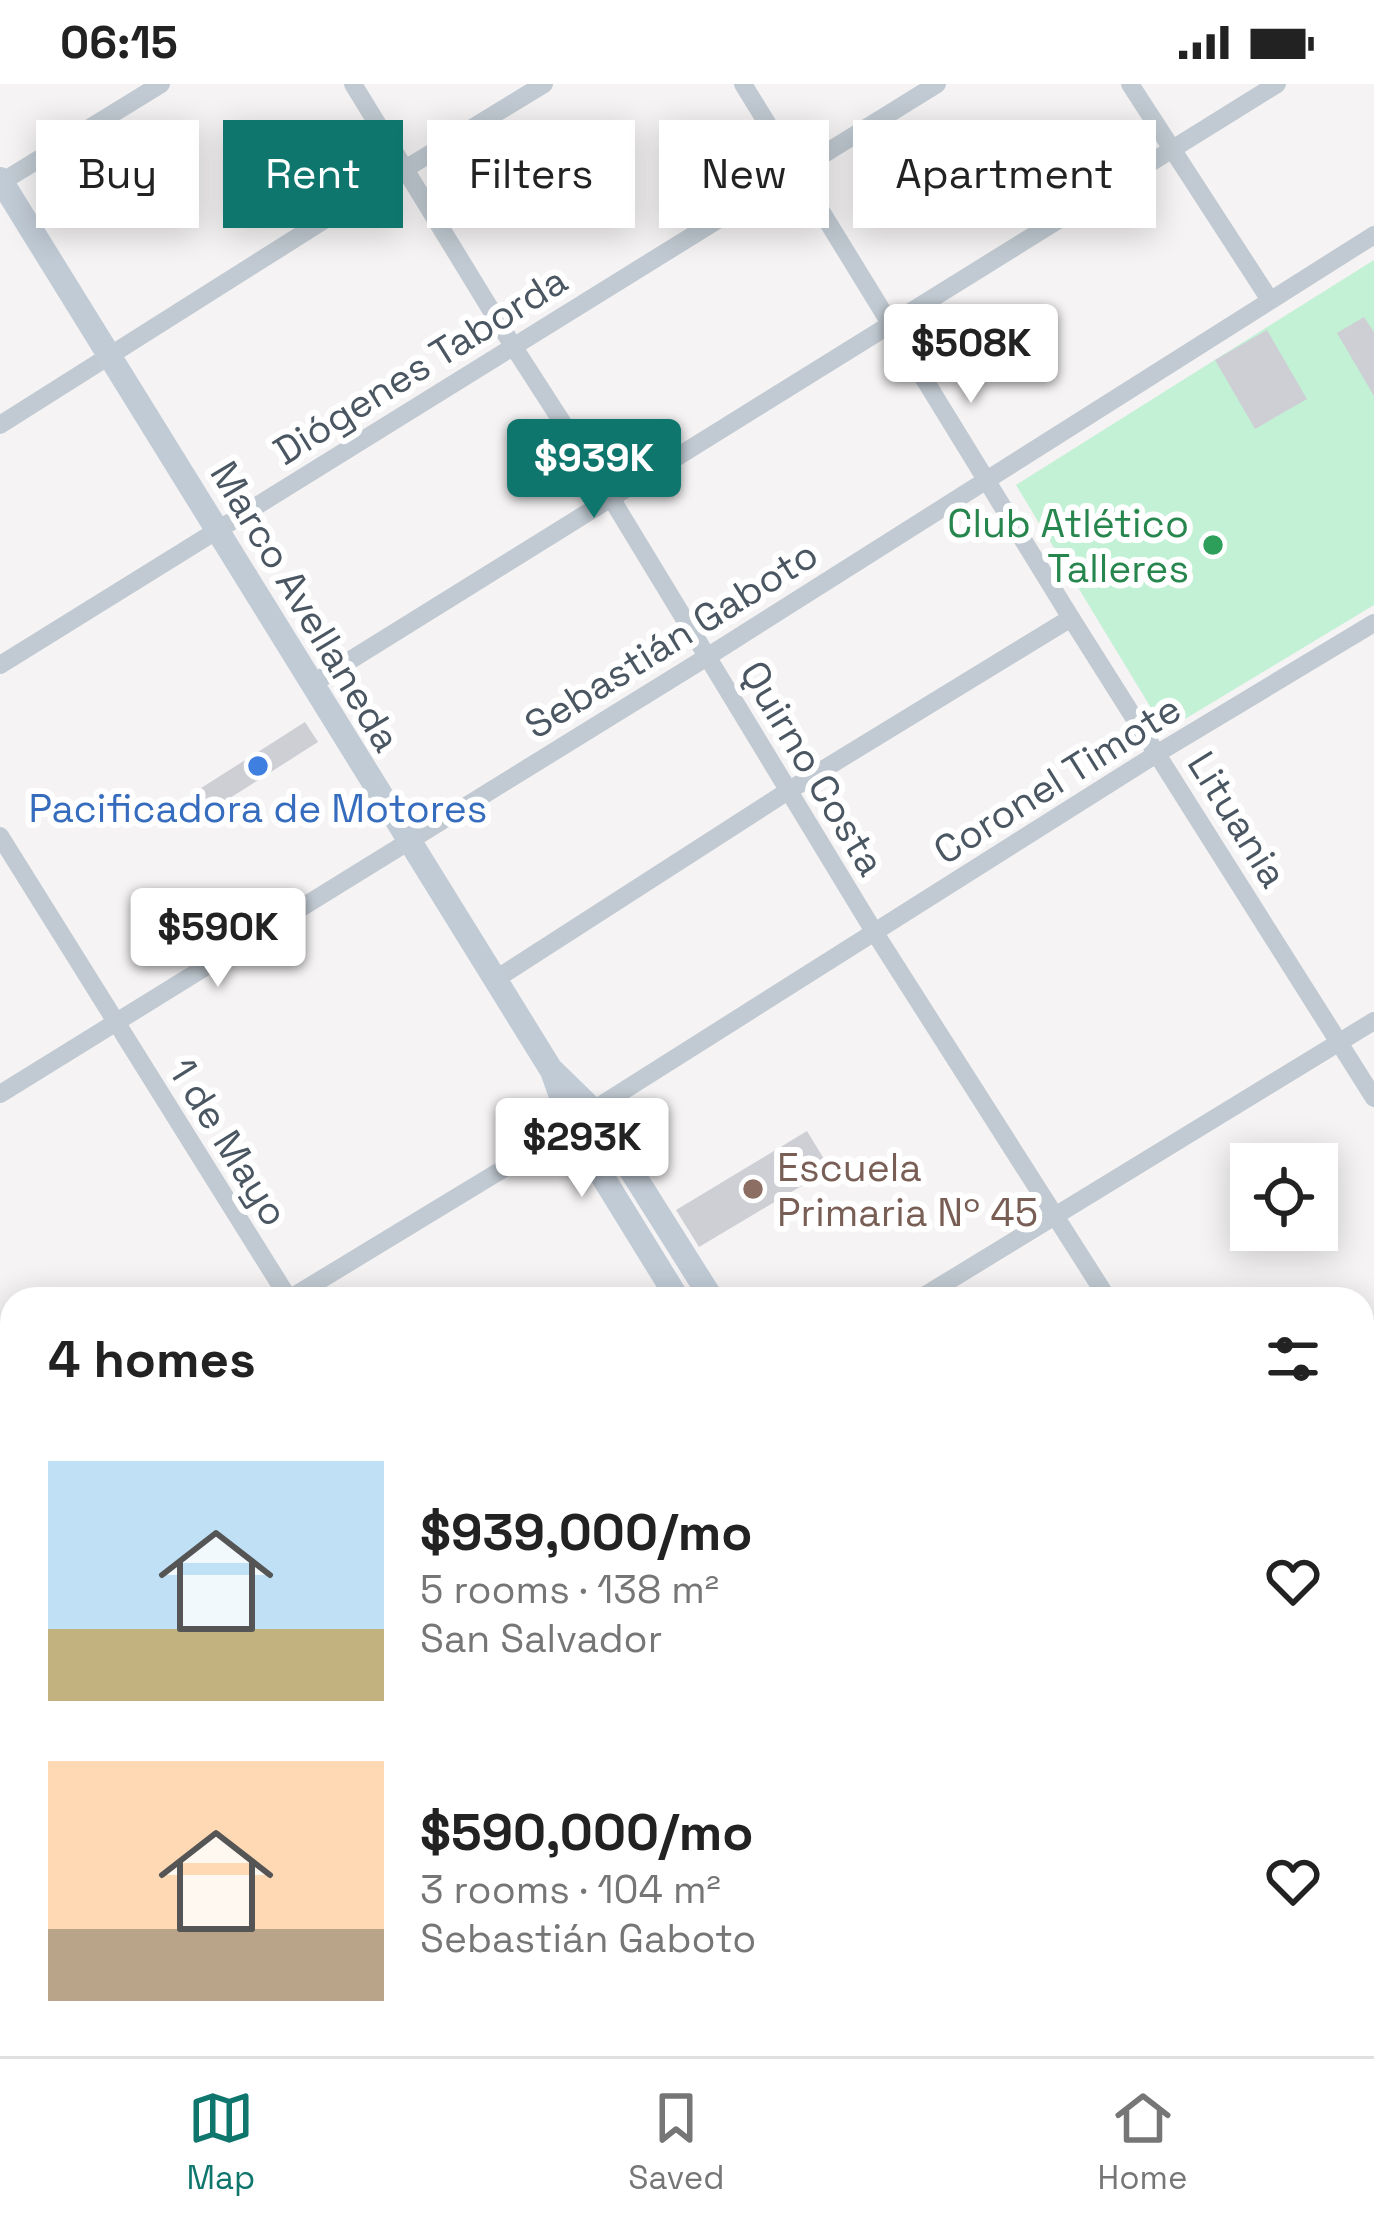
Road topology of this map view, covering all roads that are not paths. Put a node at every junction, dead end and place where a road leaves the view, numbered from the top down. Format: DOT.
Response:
graph roads {
  1 [pos="161,84"];
  2 [pos="353,84"];
  3 [pos="544,84"];
  4 [pos="742,84"];
  5 [pos="937,84"];
  6 [pos="1130,84"];
  7 [pos="1276,84"];
  8 [pos="765,120"];
  9 [pos="1170,149"];
  10 [pos="829,150"];
  11 [pos="405,169"];
  12 [pos="1,181"];
  13 [pos="829,224"];
  14 [pos="703,228"];
  15 [pos="1374,235"];
  16 [pos="1270,300"];
  17 [pos="890,326"];
  18 [pos="513,346"];
  19 [pos="109,356"];
  20 [pos="0,424"];
  21 [pos="985,479"];
  22 [pos="611,498"];
  23 [pos="218,529"];
  24 [pos="1071,619"];
  25 [pos="1374,623"];
  26 [pos="706,657"];
  27 [pos="0,665"];
  28 [pos="312,684"];
  29 [pos="1159,754"];
  30 [pos="788,791"];
  31 [pos="0,836"];
  32 [pos="407,841"];
  33 [pos="874,933"];
  34 [pos="496,979"];
  35 [pos="1374,1021"];
  36 [pos="115,1022"];
  37 [pos="1340,1043"];
  38 [pos="552,1071"];
  39 [pos="0,1094"];
  40 [pos="1374,1099"];
  41 [pos="593,1110"];
  42 [pos="572,1127"];
  43 [pos="1057,1217"];
  44 [pos="281,1287"];
  45 [pos="309,1287"];
  46 [pos="671,1287"];
  47 [pos="704,1287"];
  48 [pos="940,1287"];
  49 [pos="1101,1287"];
  1 -- 12 [label="street"];
  2 -- 11 [label="street, Quirno Costa"];
  3 -- 11 [label="street"];
  4 -- 8 [label="street, Lituania"];
  5 -- 10 [label="street, Diógenes Taborda"];
  6 -- 9 [label="street"];
  7 -- 9 [label="street"];
  9 -- 16 [label="street"];
  9 -- 17 [label="street"];
  11 -- 18 [label="street, Quirno Costa"];
  11 -- 19 [label="street"];
  12 -- 19 [label="street, Marco Avellaneda"];
  13 -- 17 [label="street, Lituania"];
  14 -- 18 [label="street, Diógenes Taborda"];
  15 -- 16 [label="street, Sebastián Gaboto"];
  16 -- 21 [label="street, Sebastián Gaboto"];
  17 -- 21 [label="street, Lituania"];
  17 -- 22 [label="street"];
  18 -- 22 [label="street, Quirno Costa"];
  18 -- 23 [label="street, Diógenes Taborda"];
  19 -- 20 [label="street"];
  19 -- 23 [label="street, Marco Avellaneda"];
  21 -- 24 [label="street, Lituania"];
  21 -- 26 [label="street, Sebastián Gaboto"];
  22 -- 26 [label="street, Quirno Costa"];
  22 -- 28 [label="street"];
  23 -- 27 [label="street, Diógenes Taborda"];
  23 -- 28 [label="street, Marco Avellaneda"];
  24 -- 29 [label="street, Lituania"];
  24 -- 30 [label="street"];
  25 -- 29 [label="street, Coronel Timote"];
  26 -- 30 [label="street, Quirno Costa"];
  26 -- 32 [label="street, Sebastián Gaboto"];
  28 -- 32 [label="street, Marco Avellaneda"];
  29 -- 33 [label="street, Coronel Timote"];
  29 -- 37 [label="street, Lituania"];
  30 -- 33 [label="street, Quirno Costa"];
  30 -- 34 [label="street"];
  31 -- 36 [label="street, 1 de Mayo"];
  32 -- 34 [label="street, Marco Avellaneda"];
  32 -- 36 [label="street, Sebastián Gaboto"];
  33 -- 41 [label="street, Coronel Timote"];
  33 -- 43 [label="street, Quirno Costa"];
  34 -- 38 [label="street, Marco Avellaneda"];
  35 -- 37 [label="street"];
  36 -- 39 [label="street, Sebastián Gaboto"];
  36 -- 44 [label="street, 1 de Mayo"];
  37 -- 40 [label="street, Lituania"];
  37 -- 43 [label="street"];
  38 -- 41 [label="street, Marco Avellaneda"];
  38 -- 42 [label="street, Marco Avellaneda"];
  41 -- 42 [label="street, Coronel Timote"];
  41 -- 47 [label="street, Marco Avellaneda"];
  42 -- 45 [label="street, Coronel Timote"];
  42 -- 46 [label="street, Marco Avellaneda"];
  43 -- 48 [label="street"];
  43 -- 49 [label="street, Quirno Costa"];
}
